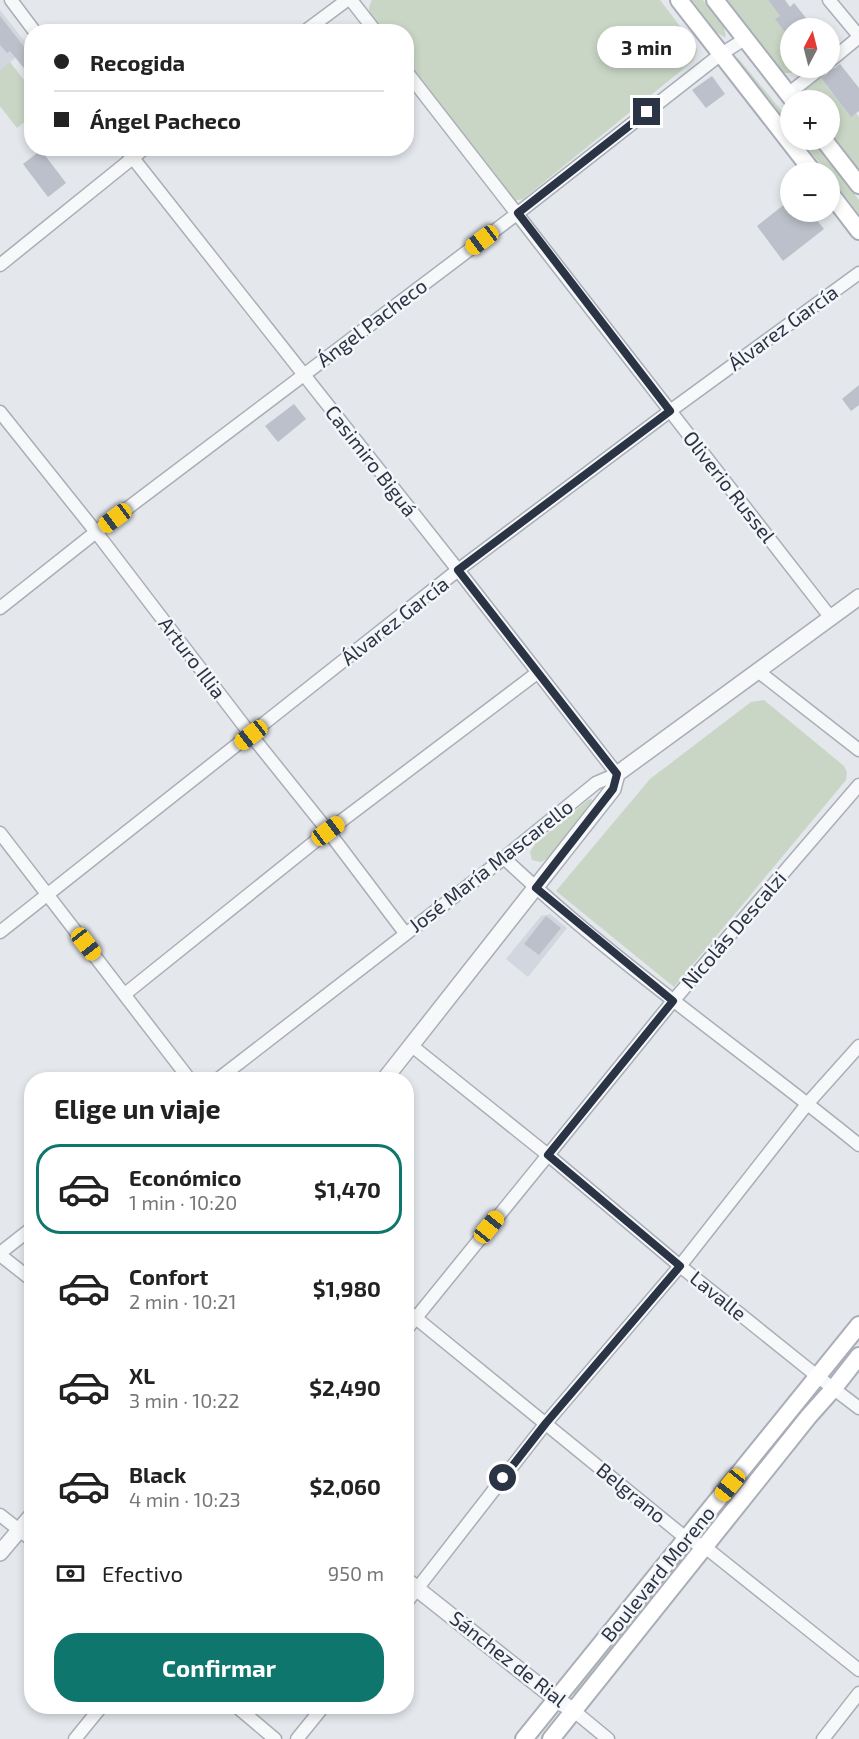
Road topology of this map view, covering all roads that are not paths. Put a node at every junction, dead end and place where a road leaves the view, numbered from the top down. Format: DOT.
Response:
graph roads {
  1 [pos="11,0"];
  2 [pos="349,0"];
  3 [pos="679,0"];
  4 [pos="715,0"];
  5 [pos="829,0"];
  6 [pos="30,24"];
  7 [pos="315,24"];
  8 [pos="369,24"];
  9 [pos="859,37"];
  10 [pos="745,39"];
  11 [pos="840,53"];
  12 [pos="721,54"];
  13 [pos="810,78"];
  14 [pos="414,81"];
  15 [pos="785,90"];
  16 [pos="797,90"];
  17 [pos="832,150"];
  18 [pos="126,156"];
  19 [pos="131,156"];
  20 [pos="805,162"];
  21 [pos="859,185"];
  22 [pos="840,206"];
  23 [pos="518,213"];
  24 [pos="859,231"];
  25 [pos="0,265"];
  26 [pos="859,273"];
  27 [pos="303,375"];
  28 [pos="670,411"];
  29 [pos="0,412"];
  30 [pos="96,532"];
  31 [pos="458,570"];
  32 [pos="859,597"];
  33 [pos="0,608"];
  34 [pos="831,618"];
  35 [pos="759,672"];
  36 [pos="537,673"];
  37 [pos="251,735"];
  38 [pos="859,750"];
  39 [pos="617,774"];
  40 [pos="859,785"];
  41 [pos="328,831"];
  42 [pos="0,833"];
  43 [pos="504,858"];
  44 [pos="536,888"];
  45 [pos="47,895"];
  46 [pos="0,932"];
  47 [pos="405,933"];
  48 [pos="125,994"];
  49 [pos="673,1001"];
  50 [pos="412,1046"];
  51 [pos="859,1046"];
  52 [pos="184,1072"];
  53 [pos="227,1072"];
  54 [pos="391,1072"];
  55 [pos="808,1103"];
  56 [pos="859,1144"];
  57 [pos="548,1155"];
  58 [pos="24,1234"];
  59 [pos="0,1254"];
  60 [pos="680,1266"];
  61 [pos="24,1274"];
  62 [pos="414,1310"];
  63 [pos="414,1315"];
  64 [pos="859,1324"];
  65 [pos="859,1356"];
  66 [pos="817,1376"];
  67 [pos="834,1388"];
  68 [pos="859,1407"];
  69 [pos="546,1423"];
  70 [pos="0,1515"];
  71 [pos="24,1524"];
  72 [pos="19,1530"];
  73 [pos="24,1534"];
  74 [pos="687,1539"];
  75 [pos="705,1547"];
  76 [pos="0,1553"];
  77 [pos="414,1582"];
  78 [pos="414,1586"];
  79 [pos="859,1670"];
  80 [pos="859,1694"];
  81 [pos="556,1699"];
  82 [pos="574,1711"];
  83 [pos="95,1714"];
  84 [pos="245,1714"];
  85 [pos="317,1714"];
  86 [pos="75,1739"];
  87 [pos="275,1739"];
  88 [pos="297,1739"];
  89 [pos="524,1739"];
  90 [pos="551,1739"];
  91 [pos="608,1739"];
  92 [pos="823,1739"];
  1 -- 6 [label="street"];
  2 -- 7 [label="street"];
  2 -- 8 [label="street"];
  3 -- 12 [label="main road"];
  4 -- 10 [label="main road"];
  5 -- 9 [label="street"];
  9 -- 11 [label="street"];
  10 -- 12 [label="street, Ángel Pacheco"];
  10 -- 15 [label="main road"];
  12 -- 20 [label="main road"];
  12 -- 23 [label="street, Ángel Pacheco"];
  13 -- 16 [label="street"];
  14 -- 23 [label="street, Oliverio Russel"];
  17 -- 21 [label="main road"];
  18 -- 25 [label="street"];
  19 -- 27 [label="street, Casimiro Biguá"];
  22 -- 24 [label="main road"];
  23 -- 27 [label="street, Ángel Pacheco"];
  23 -- 28 [label="street, Oliverio Russel"];
  26 -- 28 [label="street, Álvarez García"];
  27 -- 30 [label="street, Ángel Pacheco"];
  27 -- 31 [label="street, Casimiro Biguá"];
  28 -- 31 [label="street, Álvarez García"];
  28 -- 34 [label="street, Oliverio Russel"];
  29 -- 30 [label="street, Arturo Illia"];
  30 -- 33 [label="street, Ángel Pacheco"];
  30 -- 37 [label="street, Arturo Illia"];
  31 -- 36 [label="street, Casimiro Biguá"];
  31 -- 37 [label="street, Álvarez García"];
  32 -- 34 [label="street, José María Mascarello"];
  34 -- 35 [label="street, José María Mascarello"];
  35 -- 38 [label="street"];
  35 -- 39 [label="street, José María Mascarello"];
  36 -- 39 [label="street, Casimiro Biguá"];
  36 -- 41 [label="street"];
  37 -- 41 [label="street, Arturo Illia"];
  37 -- 45 [label="street, Álvarez García"];
  39 -- 43 [label="street, José María Mascarello"];
  39 -- 44 [label="street"];
  40 -- 49 [label="street, Nicolás Descalzi"];
  41 -- 47 [label="street, Arturo Illia"];
  41 -- 48 [label="street"];
  42 -- 45 [label="street"];
  43 -- 44 [label="street"];
  43 -- 47 [label="street, José María Mascarello"];
  44 -- 49 [label="street"];
  44 -- 50 [label="street"];
  45 -- 46 [label="street, Álvarez García"];
  45 -- 48 [label="street"];
  47 -- 53 [label="street, José María Mascarello"];
  48 -- 52 [label="street"];
  49 -- 55 [label="street"];
  49 -- 57 [label="street, Nicolás Descalzi"];
  50 -- 54 [label="street"];
  50 -- 57 [label="street, Lavalle"];
  51 -- 55 [label="street"];
  55 -- 56 [label="street"];
  55 -- 60 [label="street"];
  57 -- 60 [label="street, Lavalle"];
  57 -- 62 [label="street, Nicolás Descalzi"];
  58 -- 59 [label="street"];
  59 -- 61 [label="street"];
  60 -- 66 [label="street, Lavalle"];
  60 -- 69 [label="street"];
  63 -- 69 [label="street, Belgrano"];
  64 -- 66 [label="main road, Boulevard Moreno"];
  65 -- 67 [label="main road, Boulevard Moreno"];
  66 -- 67 [label="street, Lavalle"];
  66 -- 74 [label="main road, Boulevard Moreno"];
  67 -- 68 [label="street, Lavalle"];
  67 -- 75 [label="main road, Boulevard Moreno"];
  69 -- 74 [label="street, Belgrano"];
  69 -- 77 [label="street"];
  70 -- 72 [label="street"];
  71 -- 72 [label="street"];
  72 -- 73 [label="street"];
  72 -- 76 [label="street"];
  74 -- 75 [label="street, Belgrano"];
  74 -- 81 [label="main road, Boulevard Moreno"];
  75 -- 79 [label="street, Belgrano"];
  75 -- 82 [label="main road, Boulevard Moreno"];
  78 -- 81 [label="street, Sánchez de Rial"];
  80 -- 92 [label="street"];
  81 -- 82 [label="street, Sánchez de Rial"];
  81 -- 89 [label="main road, Boulevard Moreno"];
  82 -- 90 [label="main road, Boulevard Moreno"];
  82 -- 91 [label="street, Sánchez de Rial"];
  83 -- 86 [label="street"];
  84 -- 87 [label="street"];
  85 -- 88 [label="street"];
}
